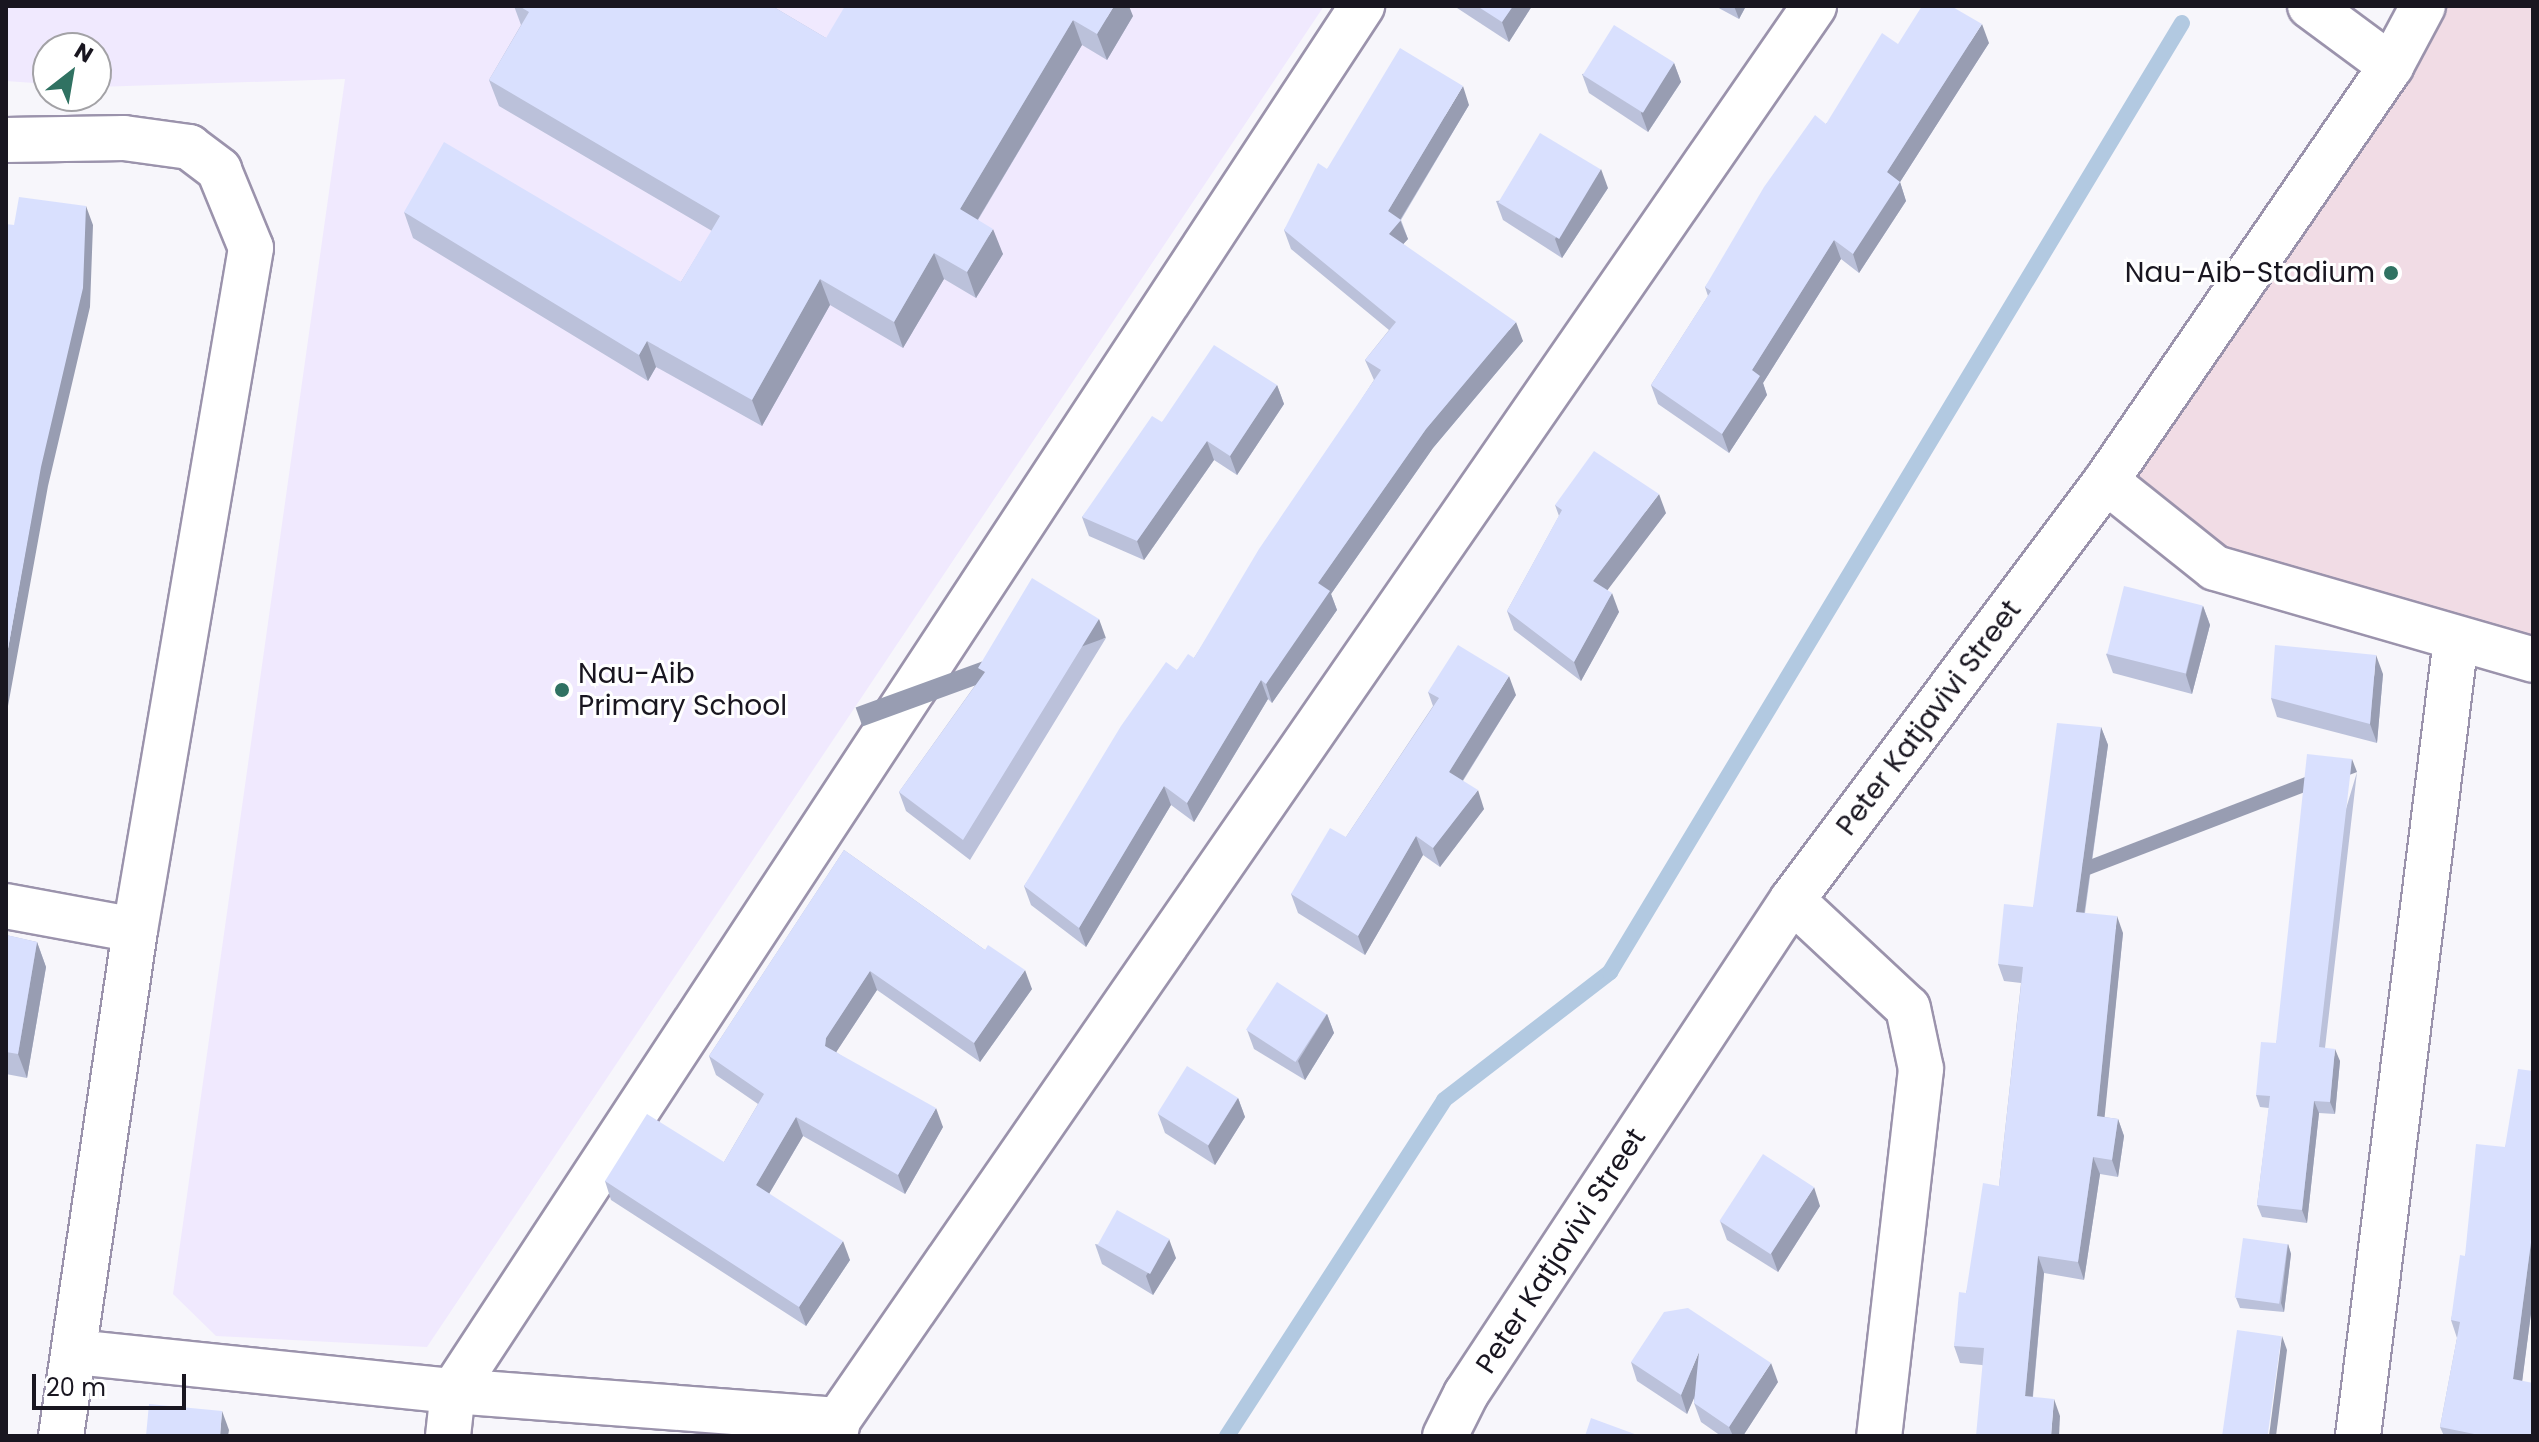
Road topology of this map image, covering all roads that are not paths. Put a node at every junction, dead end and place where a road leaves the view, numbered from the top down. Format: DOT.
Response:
graph roads {
  1 [pos="1362,6"];
  2 [pos="1814,6"];
  3 [pos="2310,6"];
  4 [pos="2423,6"];
  5 [pos="2391,66"];
  6 [pos="6,140"];
  7 [pos="2106,481"];
  8 [pos="2456,639"];
  9 [pos="2533,660"];
  10 [pos="1792,900"];
  11 [pos="6,906"];
  12 [pos="135,930"];
  13 [pos="74,1352"];
  14 [pos="453,1391"];
  15 [pos="836,1428"];
  16 [pos="61,1436"];
  17 [pos="448,1436"];
  18 [pos="1445,1436"];
  19 [pos="1879,1436"];
  20 [pos="2358,1436"];
  1 -- 14 [label="street"];
  2 -- 15 [label="street"];
  3 -- 5 [label="street"];
  4 -- 5 [label="street, Peter Katjavivi Street"];
  5 -- 7 [label="street, Peter Katjavivi Street"];
  6 -- 12 [label="street"];
  7 -- 8 [label="street"];
  7 -- 10 [label="street, Peter Katjavivi Street"];
  8 -- 9 [label="street"];
  8 -- 20 [label="street"];
  10 -- 18 [label="street, Peter Katjavivi Street"];
  10 -- 19 [label="street"];
  11 -- 12 [label="street"];
  12 -- 13 [label="street"];
  13 -- 14 [label="street"];
  13 -- 16 [label="street"];
  14 -- 15 [label="street"];
  14 -- 17 [label="street"];
}
